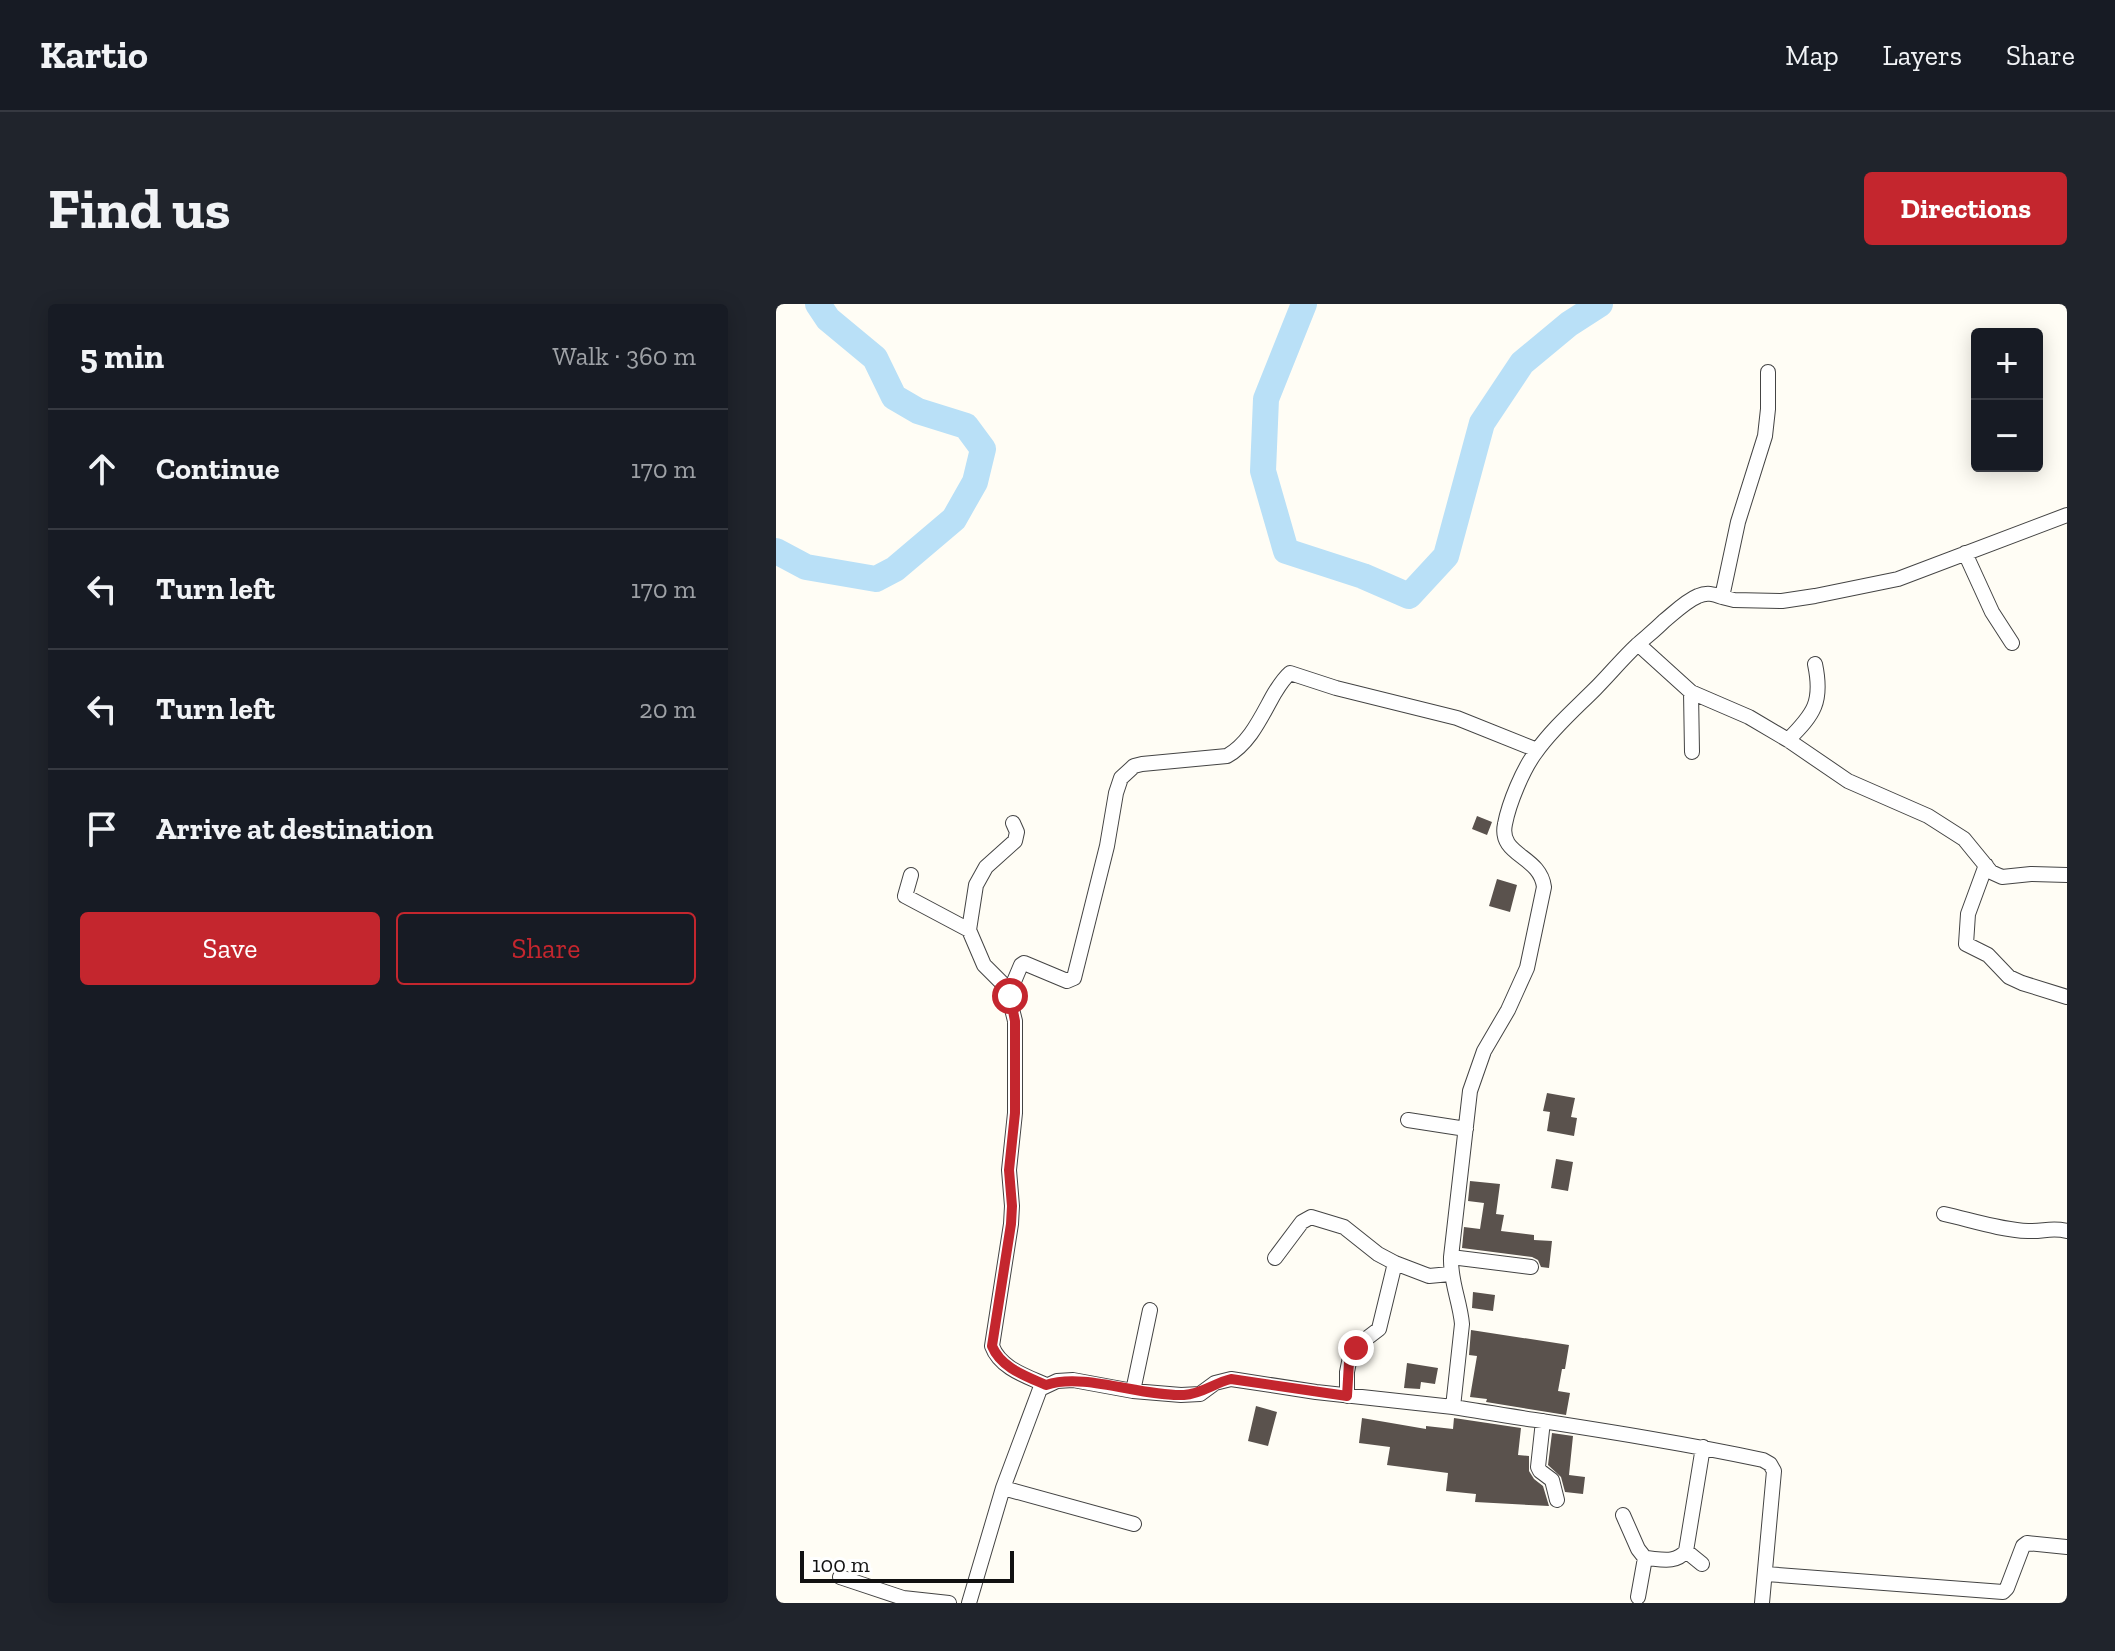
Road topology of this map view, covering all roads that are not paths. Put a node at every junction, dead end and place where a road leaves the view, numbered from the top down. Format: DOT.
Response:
graph roads {
  1 [pos="1768,372"];
  2 [pos="2067,515"];
  3 [pos="1965,553"];
  4 [pos="1722,597"];
  5 [pos="2012,643"];
  6 [pos="1638,644"];
  7 [pos="1815,664"];
  8 [pos="1691,692"];
  9 [pos="1788,740"];
  10 [pos="1537,750"];
  11 [pos="1692,752"];
  12 [pos="1013,823"];
  13 [pos="1986,865"];
  14 [pos="911,875"];
  15 [pos="2067,875"];
  16 [pos="969,930"];
  17 [pos="1010,991"];
  18 [pos="2067,997"];
  19 [pos="1408,1120"];
  20 [pos="1466,1129"];
  21 [pos="1944,1214"];
  22 [pos="2067,1231"];
  23 [pos="1451,1257"];
  24 [pos="1275,1258"];
  25 [pos="1395,1263"];
  26 [pos="1531,1267"];
  27 [pos="1450,1274"];
  28 [pos="1150,1310"];
  29 [pos="1046,1385"];
  30 [pos="1133,1391"];
  31 [pos="1347,1396"];
  32 [pos="1453,1407"];
  33 [pos="1543,1421"];
  34 [pos="1703,1447"];
  35 [pos="1003,1488"];
  36 [pos="1557,1500"];
  37 [pos="1623,1515"];
  38 [pos="1134,1524"];
  39 [pos="2067,1547"];
  40 [pos="1686,1551"];
  41 [pos="1645,1558"];
  42 [pos="1702,1564"];
  43 [pos="1766,1574"];
  44 [pos="840,1577"];
  45 [pos="1638,1597"];
  46 [pos="949,1603"];
  47 [pos="969,1603"];
  48 [pos="1762,1603"];
  1 -- 4 [label="street"];
  2 -- 3 [label="street"];
  3 -- 4 [label="street"];
  3 -- 5 [label="street"];
  4 -- 6 [label="street"];
  6 -- 8 [label="street"];
  6 -- 10 [label="street"];
  7 -- 9 [label="street"];
  8 -- 9 [label="street"];
  8 -- 11 [label="street"];
  9 -- 13 [label="street"];
  10 -- 17 [label="street"];
  10 -- 20 [label="street"];
  12 -- 16 [label="street"];
  13 -- 15 [label="street"];
  13 -- 18 [label="street"];
  14 -- 16 [label="street"];
  16 -- 17 [label="street"];
  17 -- 29 [label="street"];
  19 -- 20 [label="street"];
  20 -- 23 [label="street"];
  21 -- 22 [label="street"];
  23 -- 26 [label="street"];
  23 -- 27 [label="street"];
  24 -- 25 [label="street"];
  25 -- 27 [label="street"];
  25 -- 31 [label="street"];
  27 -- 32 [label="street"];
  28 -- 30 [label="street"];
  29 -- 30 [label="street"];
  29 -- 35 [label="street"];
  30 -- 31 [label="street"];
  31 -- 32 [label="street"];
  32 -- 33 [label="street"];
  33 -- 34 [label="street"];
  33 -- 36 [label="street"];
  34 -- 40 [label="street"];
  34 -- 43 [label="street"];
  35 -- 38 [label="street"];
  35 -- 47 [label="street"];
  37 -- 41 [label="street"];
  39 -- 43 [label="street"];
  40 -- 41 [label="street"];
  40 -- 42 [label="street"];
  41 -- 45 [label="street"];
  43 -- 48 [label="street"];
  44 -- 46 [label="street"];
}
